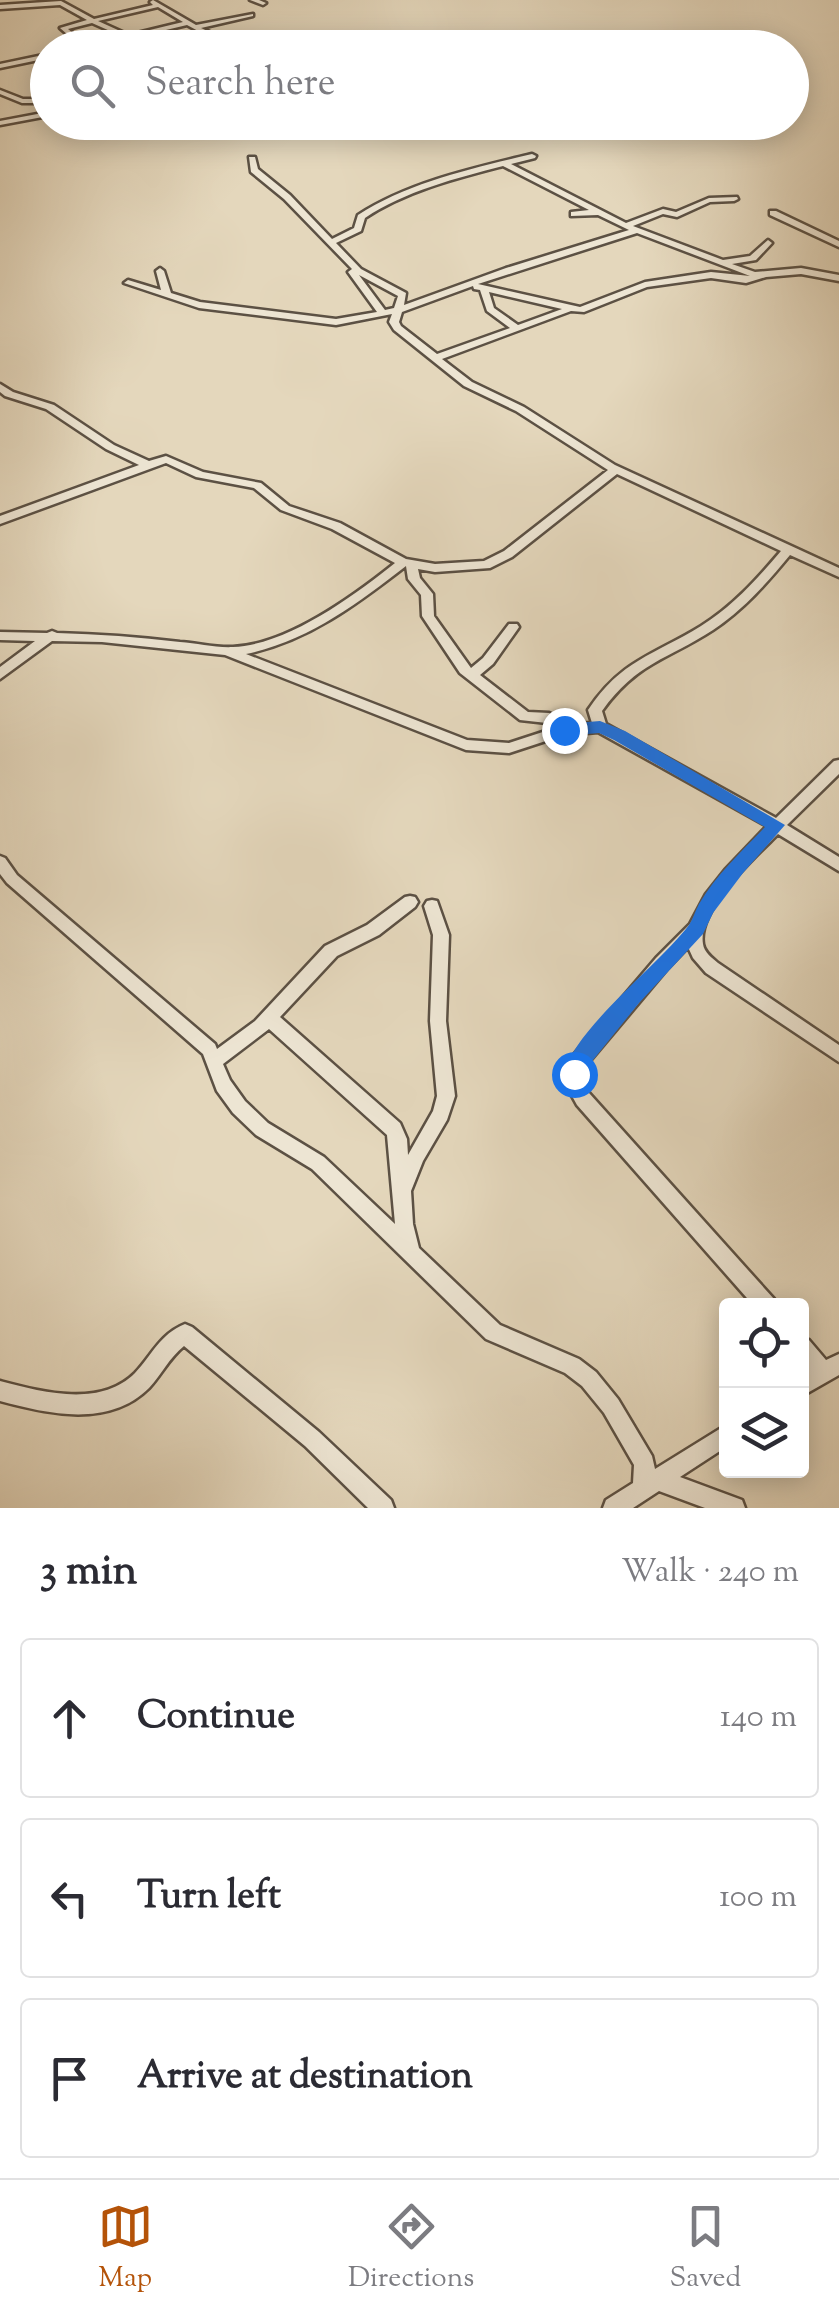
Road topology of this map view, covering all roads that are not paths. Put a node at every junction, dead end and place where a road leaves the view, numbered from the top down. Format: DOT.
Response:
graph roads {
  1 [pos="150,0"];
  2 [pos="253,0"];
  3 [pos="60,2"];
  4 [pos="263,3"];
  5 [pos="160,5"];
  6 [pos="0,8"];
  7 [pos="251,15"];
  8 [pos="91,20"];
  9 [pos="191,25"];
  10 [pos="65,30"];
  11 [pos="112,30"];
  12 [pos="167,30"];
  13 [pos="200,30"];
  14 [pos="30,60"];
  15 [pos="0,66"];
  16 [pos="0,92"];
  17 [pos="30,101"];
  18 [pos="30,118"];
  19 [pos="0,124"];
  20 [pos="532,156"];
  21 [pos="252,159"];
  22 [pos="504,163"];
  23 [pos="734,198"];
  24 [pos="599,212"];
  25 [pos="574,214"];
  26 [pos="772,214"];
  27 [pos="625,226"];
  28 [pos="636,231"];
  29 [pos="768,243"];
  30 [pos="839,244"];
  31 [pos="335,246"];
  32 [pos="720,262"];
  33 [pos="160,272"];
  34 [pos="762,276"];
  35 [pos="839,278"];
  36 [pos="128,283"];
  37 [pos="471,286"];
  38 [pos="483,287"];
  39 [pos="167,295"];
  40 [pos="569,309"];
  41 [pos="400,310"];
  42 [pos="383,314"];
  43 [pos="517,328"];
  44 [pos="436,358"];
  45 [pos="0,387"];
  46 [pos="148,464"];
  47 [pos="616,469"];
  48 [pos="0,520"];
  49 [pos="789,549"];
  50 [pos="407,563"];
  51 [pos="839,572"];
  52 [pos="513,627"];
  53 [pos="52,635"];
  54 [pos="0,636"];
  55 [pos="231,652"];
  56 [pos="0,674"];
  57 [pos="472,674"];
  58 [pos="600,727"];
  59 [pos="568,729"];
  60 [pos="839,765"];
  61 [pos="777,825"];
  62 [pos="0,862"];
  63 [pos="839,865"];
  64 [pos="410,902"];
  65 [pos="432,906"];
  66 [pos="697,928"];
  67 [pos="268,1017"];
  68 [pos="839,1054"];
  69 [pos="215,1060"];
  70 [pos="401,1193"];
  71 [pos="410,1252"];
  72 [pos="759,1298"];
  73 [pos="809,1352"];
  74 [pos="831,1368"];
  75 [pos="809,1382"];
  76 [pos="0,1391"];
  77 [pos="719,1441"];
  78 [pos="651,1485"];
  79 [pos="383,1508"];
  80 [pos="614,1508"];
  81 [pos="734,1508"];
  1 -- 5 [label="street"];
  2 -- 4 [label="street"];
  3 -- 6 [label="street"];
  3 -- 8 [label="street"];
  5 -- 8 [label="street"];
  5 -- 9 [label="street"];
  7 -- 9 [label="street"];
  8 -- 10 [label="street"];
  8 -- 11 [label="street"];
  9 -- 12 [label="street"];
  9 -- 13 [label="street"];
  14 -- 15 [label="street"];
  16 -- 17 [label="street"];
  18 -- 19 [label="street"];
  20 -- 22 [label="street"];
  21 -- 31 [label="street"];
  22 -- 24 [label="street"];
  22 -- 31 [label="street"];
  23 -- 27 [label="street"];
  24 -- 25 [label="street"];
  24 -- 27 [label="street"];
  26 -- 30 [label="street"];
  27 -- 28 [label="street"];
  28 -- 32 [label="street"];
  28 -- 37 [label="street"];
  29 -- 32 [label="street"];
  31 -- 41 [label="street"];
  31 -- 42 [label="street"];
  32 -- 34 [label="street"];
  33 -- 39 [label="street"];
  34 -- 35 [label="street"];
  34 -- 40 [label="street"];
  36 -- 39 [label="street"];
  37 -- 38 [label="street"];
  37 -- 41 [label="street"];
  38 -- 40 [label="street"];
  38 -- 43 [label="street"];
  39 -- 42 [label="street"];
  40 -- 43 [label="street"];
  41 -- 42 [label="street"];
  41 -- 44 [label="street"];
  43 -- 44 [label="street"];
  44 -- 47 [label="street"];
  45 -- 46 [label="street"];
  46 -- 48 [label="street"];
  46 -- 50 [label="street"];
  47 -- 49 [label="street"];
  47 -- 50 [label="street"];
  49 -- 51 [label="street"];
  49 -- 58 [label="street"];
  50 -- 55 [label="street"];
  50 -- 57 [label="street"];
  52 -- 57 [label="street"];
  53 -- 54 [label="street"];
  53 -- 55 [label="street"];
  53 -- 56 [label="street"];
  55 -- 59 [label="street"];
  57 -- 59 [label="street"];
  58 -- 59 [label="street"];
  58 -- 61 [label="street"];
  60 -- 61 [label="street"];
  61 -- 63 [label="street"];
  61 -- 66 [label="street"];
  62 -- 69 [label="street"];
  64 -- 67 [label="street"];
  65 -- 70 [label="street"];
  66 -- 68 [label="street"];
  66 -- 72 [label="street"];
  67 -- 69 [label="street"];
  67 -- 70 [label="street"];
  69 -- 71 [label="street"];
  70 -- 71 [label="street"];
  71 -- 78 [label="street"];
  73 -- 74 [label="street"];
  74 -- 75 [label="street"];
  76 -- 79 [label="street"];
  77 -- 78 [label="street"];
  78 -- 80 [label="street"];
  78 -- 81 [label="street"];
}
